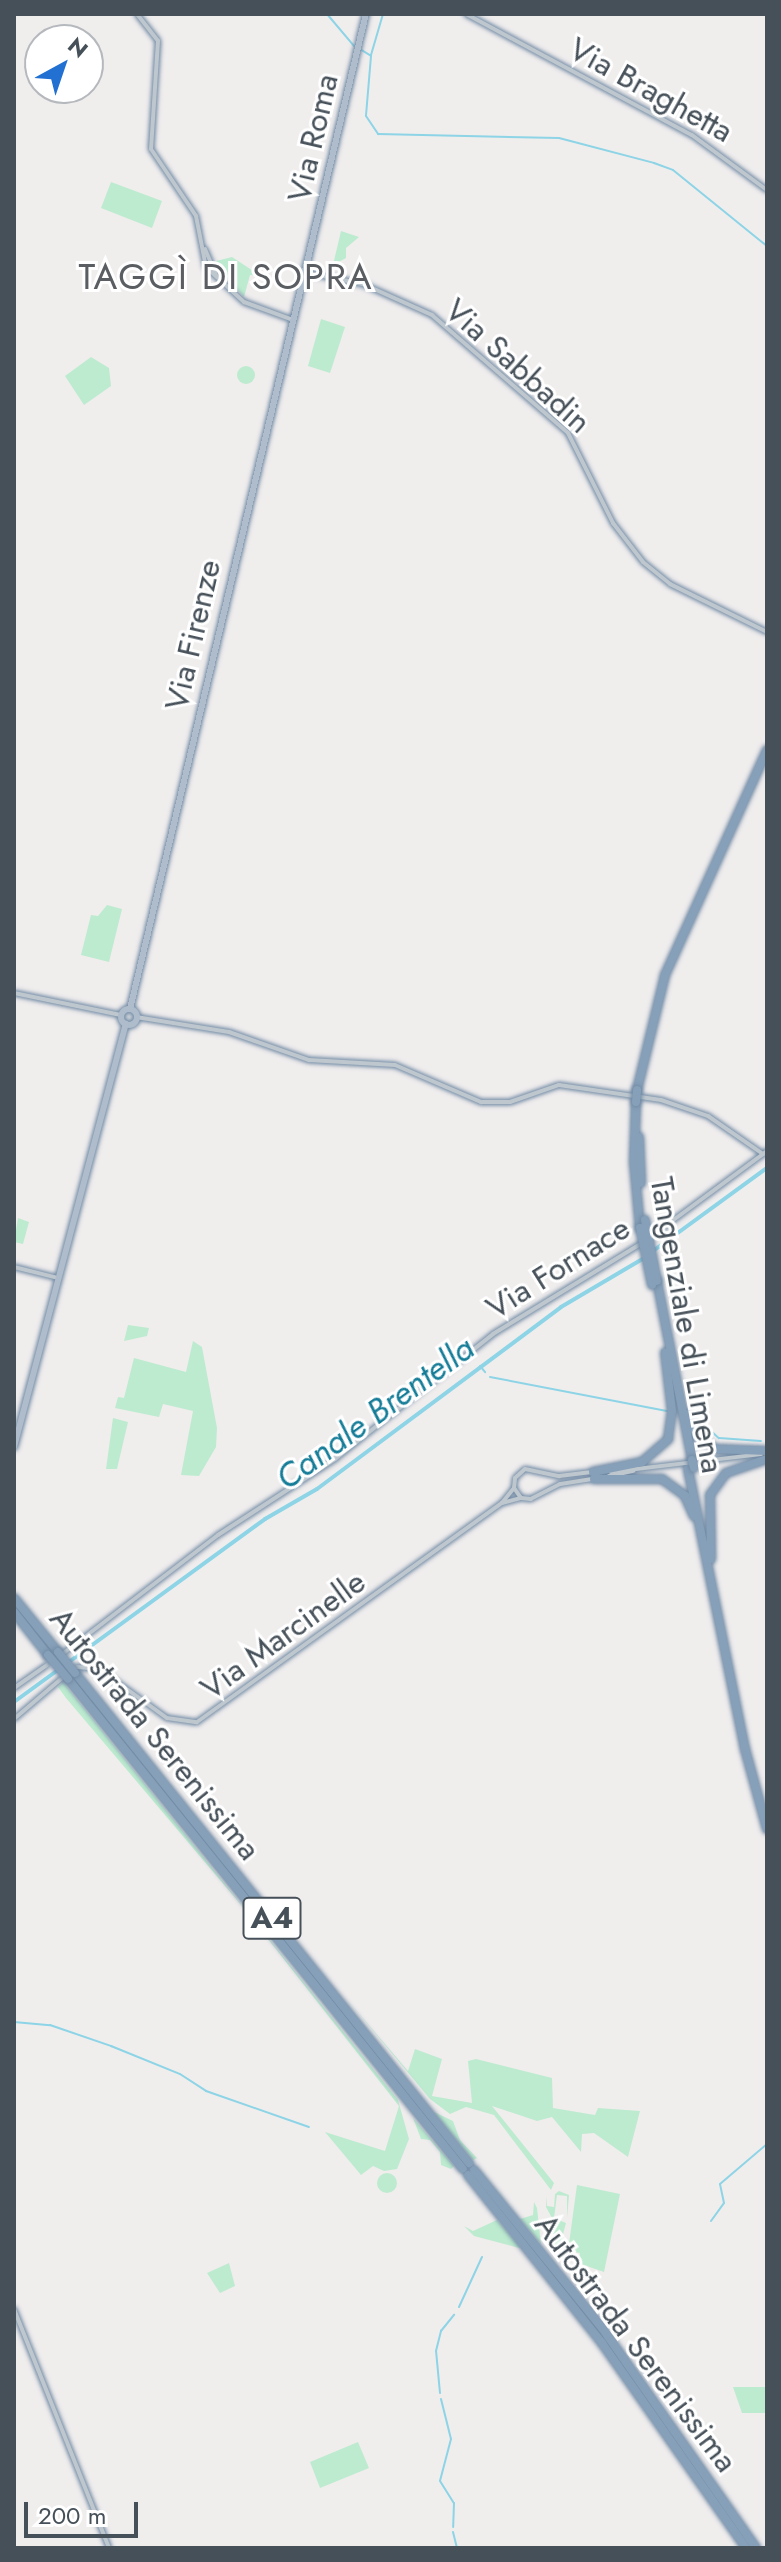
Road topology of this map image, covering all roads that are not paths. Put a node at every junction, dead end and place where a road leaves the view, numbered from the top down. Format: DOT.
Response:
graph roads {
  1 [pos="137,14"];
  2 [pos="366,14"];
  3 [pos="466,14"];
  4 [pos="767,190"];
  5 [pos="308,273"];
  6 [pos="293,320"];
  7 [pos="767,632"];
  8 [pos="767,750"];
  9 [pos="767,761"];
  10 [pos="14,993"];
  11 [pos="130,1009"];
  12 [pos="121,1015"];
  13 [pos="136,1017"];
  14 [pos="126,1024"];
  15 [pos="640,1091"];
  16 [pos="765,1152"];
  17 [pos="14,1267"];
  18 [pos="58,1278"];
  19 [pos="668,1352"];
  20 [pos="14,1447"];
  21 [pos="767,1451"];
  22 [pos="748,1458"];
  23 [pos="767,1459"];
  24 [pos="690,1464"];
  25 [pos="593,1476"];
  26 [pos="514,1488"];
  27 [pos="521,1498"];
  28 [pos="502,1503"];
  29 [pos="711,1560"];
  30 [pos="708,1570"];
  31 [pos="14,1598"];
  32 [pos="14,1612"];
  33 [pos="62,1652"];
  34 [pos="48,1660"];
  35 [pos="73,1673"];
  36 [pos="14,1688"];
  37 [pos="14,1719"];
  38 [pos="747,1746"];
  39 [pos="749,1756"];
  40 [pos="767,1813"];
  41 [pos="767,1829"];
  42 [pos="468,2169"];
  43 [pos="14,2309"];
  44 [pos="109,2548"];
  45 [pos="746,2548"];
  46 [pos="756,2548"];
  1 -- 6 [label="street"];
  2 -- 5 [label="main road, Via Roma"];
  3 -- 4 [label="street, Via Braghetta"];
  5 -- 6 [label="main road, Via Firenze"];
  5 -- 7 [label="street, Via Sabbadin"];
  6 -- 11 [label="main road, Via Firenze"];
  8 -- 15 [label="highway, Tangenziale di Limena"];
  9 -- 15 [label="highway, Tangenziale di Limena"];
  10 -- 12 [label="street"];
  11 -- 12 [label="main road"];
  11 -- 13 [label="main road"];
  12 -- 14 [label="main road"];
  13 -- 14 [label="main road"];
  13 -- 16 [label="street"];
  14 -- 18 [label="main road"];
  15 -- 19 [label="highway, Tangenziale di Limena, bridge"];
  16 -- 33 [label="street, Via Fornace"];
  17 -- 18 [label="street"];
  18 -- 20 [label="main road"];
  19 -- 21 [label="highway"];
  19 -- 24 [label="highway, Tangenziale di Limena"];
  19 -- 25 [label="highway"];
  21 -- 22 [label="street"];
  22 -- 23 [label="street"];
  22 -- 25 [label="street"];
  23 -- 29 [label="highway"];
  24 -- 29 [label="highway, Tangenziale di Limena"];
  24 -- 30 [label="highway, Tangenziale di Limena"];
  25 -- 26 [label="street"];
  25 -- 27 [label="street"];
  25 -- 30 [label="highway"];
  26 -- 27 [label="street"];
  26 -- 28 [label="street"];
  27 -- 28 [label="street"];
  28 -- 35 [label="street, Via Marcinelle"];
  29 -- 38 [label="highway, Tangenziale di Limena"];
  30 -- 38 [label="highway, Tangenziale di Limena"];
  31 -- 33 [label="highway, Autostrada Serenissima / A4"];
  32 -- 34 [label="highway, Autostrada Serenissima / A4"];
  33 -- 35 [label="highway, Autostrada Serenissima / A4, bridge"];
  34 -- 35 [label="highway, Autostrada Serenissima / A4, bridge"];
  34 -- 36 [label="street"];
  35 -- 37 [label="street"];
  35 -- 42 [label="highway, Autostrada Serenissima / A4"];
  38 -- 39 [label="highway, Tangenziale di Limena"];
  39 -- 40 [label="highway, Tangenziale di Limena"];
  39 -- 41 [label="highway, Tangenziale di Limena"];
  42 -- 45 [label="highway, Autostrada Serenissima / A4"];
  42 -- 46 [label="highway, Autostrada Serenissima / A4"];
  43 -- 44 [label="street"];
}
